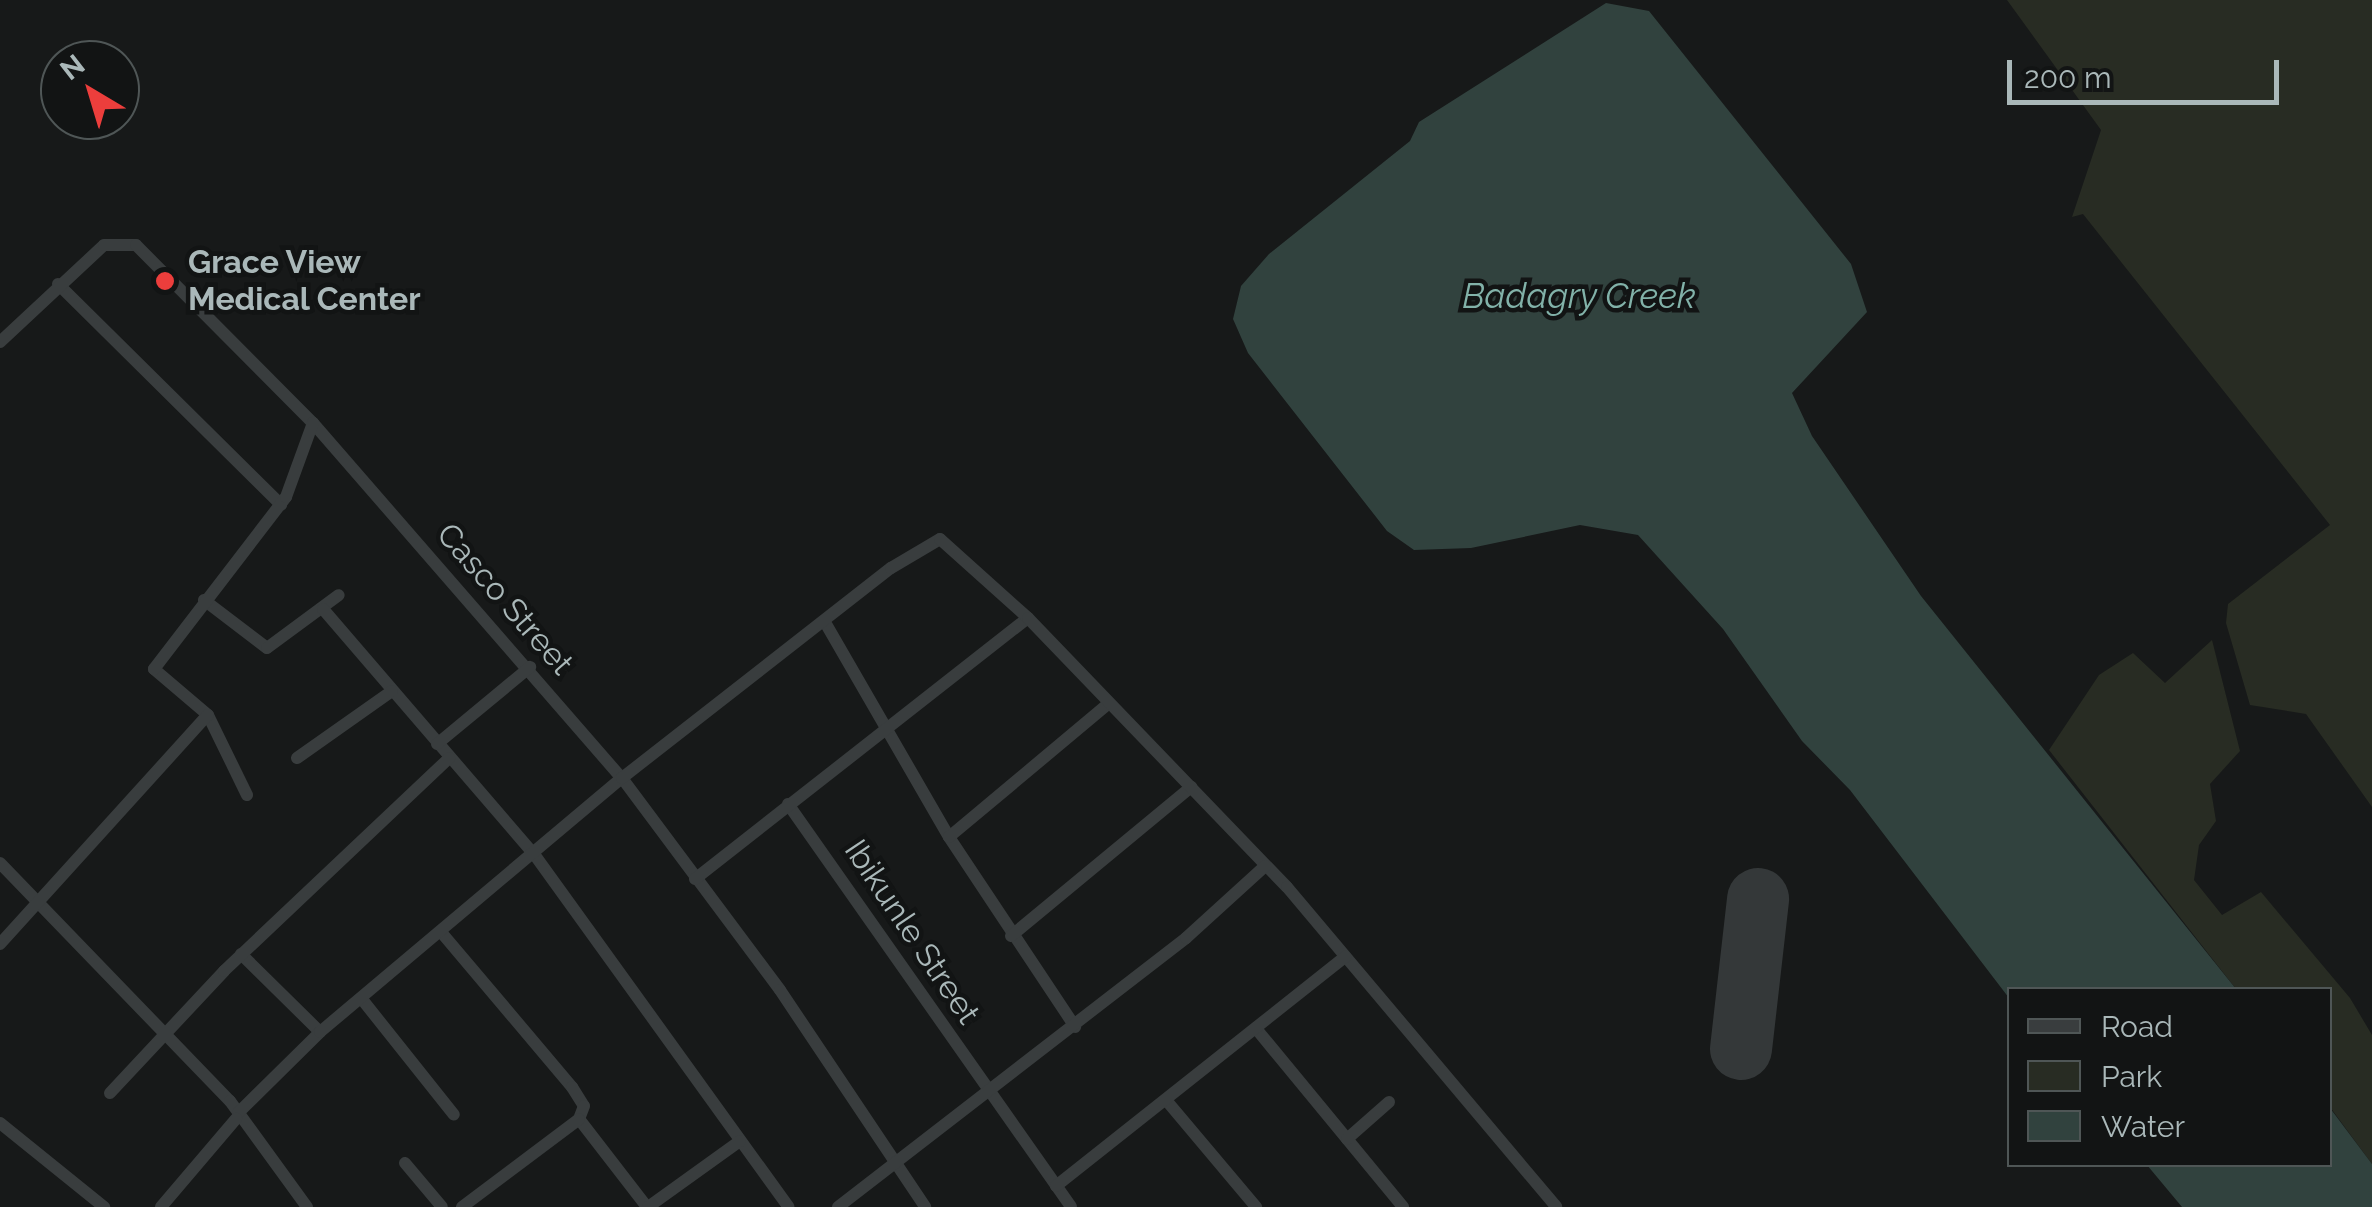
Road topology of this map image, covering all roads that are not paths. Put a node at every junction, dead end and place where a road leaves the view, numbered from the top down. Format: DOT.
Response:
graph roads {
  1 [pos="58,284"];
  2 [pos="0,342"];
  3 [pos="313,423"];
  4 [pos="281,505"];
  5 [pos="339,595"];
  6 [pos="204,600"];
  7 [pos="323,609"];
  8 [pos="1028,618"];
  9 [pos="826,624"];
  10 [pos="530,668"];
  11 [pos="392,692"];
  12 [pos="1108,704"];
  13 [pos="208,716"];
  14 [pos="888,729"];
  15 [pos="437,744"];
  16 [pos="297,758"];
  17 [pos="448,758"];
  18 [pos="622,778"];
  19 [pos="1191,787"];
  20 [pos="247,794"];
  21 [pos="788,804"];
  22 [pos="949,837"];
  23 [pos="534,854"];
  24 [pos="0,864"];
  25 [pos="1265,866"];
  26 [pos="695,879"];
  27 [pos="38,900"];
  28 [pos="441,932"];
  29 [pos="1011,936"];
  30 [pos="0,944"];
  31 [pos="241,954"];
  32 [pos="1344,957"];
  33 [pos="361,998"];
  34 [pos="1075,1027"];
  35 [pos="1258,1031"];
  36 [pos="320,1032"];
  37 [pos="165,1034"];
  38 [pos="110,1093"];
  39 [pos="988,1094"];
  40 [pos="1166,1100"];
  41 [pos="1388,1102"];
  42 [pos="454,1115"];
  43 [pos="237,1116"];
  44 [pos="578,1119"];
  45 [pos="0,1123"];
  46 [pos="1348,1140"];
  47 [pos="740,1141"];
  48 [pos="405,1163"];
  49 [pos="894,1163"];
  50 [pos="1056,1186"];
  51 [pos="104,1207"];
  52 [pos="161,1207"];
  53 [pos="307,1207"];
  54 [pos="442,1207"];
  55 [pos="462,1207"];
  56 [pos="647,1207"];
  57 [pos="789,1207"];
  58 [pos="838,1207"];
  59 [pos="925,1207"];
  60 [pos="1071,1207"];
  61 [pos="1256,1207"];
  62 [pos="1403,1207"];
  63 [pos="1556,1207"];
  1 -- 2 [label="street, Casco Street"];
  1 -- 3 [label="street, Casco Street"];
  1 -- 4 [label="street"];
  3 -- 4 [label="street"];
  3 -- 10 [label="street, Casco Street"];
  4 -- 6 [label="street"];
  5 -- 7 [label="street"];
  6 -- 7 [label="street"];
  6 -- 13 [label="street"];
  7 -- 11 [label="street"];
  8 -- 9 [label="street"];
  8 -- 12 [label="street"];
  8 -- 14 [label="street"];
  9 -- 14 [label="street"];
  9 -- 18 [label="street"];
  10 -- 15 [label="street"];
  10 -- 18 [label="street, Casco Street"];
  11 -- 15 [label="street"];
  11 -- 16 [label="street"];
  12 -- 19 [label="street"];
  12 -- 22 [label="street"];
  13 -- 20 [label="street"];
  13 -- 27 [label="street"];
  14 -- 21 [label="street"];
  14 -- 22 [label="street"];
  15 -- 17 [label="street"];
  17 -- 23 [label="street"];
  17 -- 31 [label="street"];
  18 -- 23 [label="street"];
  18 -- 26 [label="street, Casco Street"];
  19 -- 25 [label="street"];
  19 -- 29 [label="street"];
  21 -- 26 [label="street"];
  21 -- 39 [label="street, Ibikunle Street"];
  22 -- 29 [label="street"];
  23 -- 28 [label="street"];
  23 -- 47 [label="street"];
  24 -- 27 [label="street"];
  25 -- 32 [label="street"];
  25 -- 34 [label="street"];
  26 -- 49 [label="street, Casco Street"];
  27 -- 30 [label="street"];
  27 -- 37 [label="street"];
  28 -- 33 [label="street"];
  28 -- 44 [label="street"];
  29 -- 34 [label="street"];
  31 -- 36 [label="street"];
  31 -- 37 [label="street"];
  32 -- 35 [label="street"];
  32 -- 63 [label="street"];
  33 -- 36 [label="street"];
  33 -- 42 [label="street"];
  34 -- 39 [label="street"];
  35 -- 40 [label="street"];
  35 -- 46 [label="street"];
  36 -- 43 [label="street"];
  37 -- 38 [label="street"];
  37 -- 43 [label="street"];
  39 -- 49 [label="street"];
  39 -- 50 [label="street, Ibikunle Street"];
  40 -- 50 [label="street"];
  40 -- 61 [label="street"];
  41 -- 46 [label="street"];
  43 -- 52 [label="street"];
  43 -- 53 [label="street"];
  44 -- 55 [label="street"];
  44 -- 56 [label="street"];
  45 -- 51 [label="street"];
  46 -- 62 [label="street"];
  47 -- 56 [label="street"];
  47 -- 57 [label="street"];
  48 -- 54 [label="street"];
  49 -- 58 [label="street"];
  49 -- 59 [label="street, Casco Street"];
  50 -- 60 [label="street, Ibikunle Street"];
}
